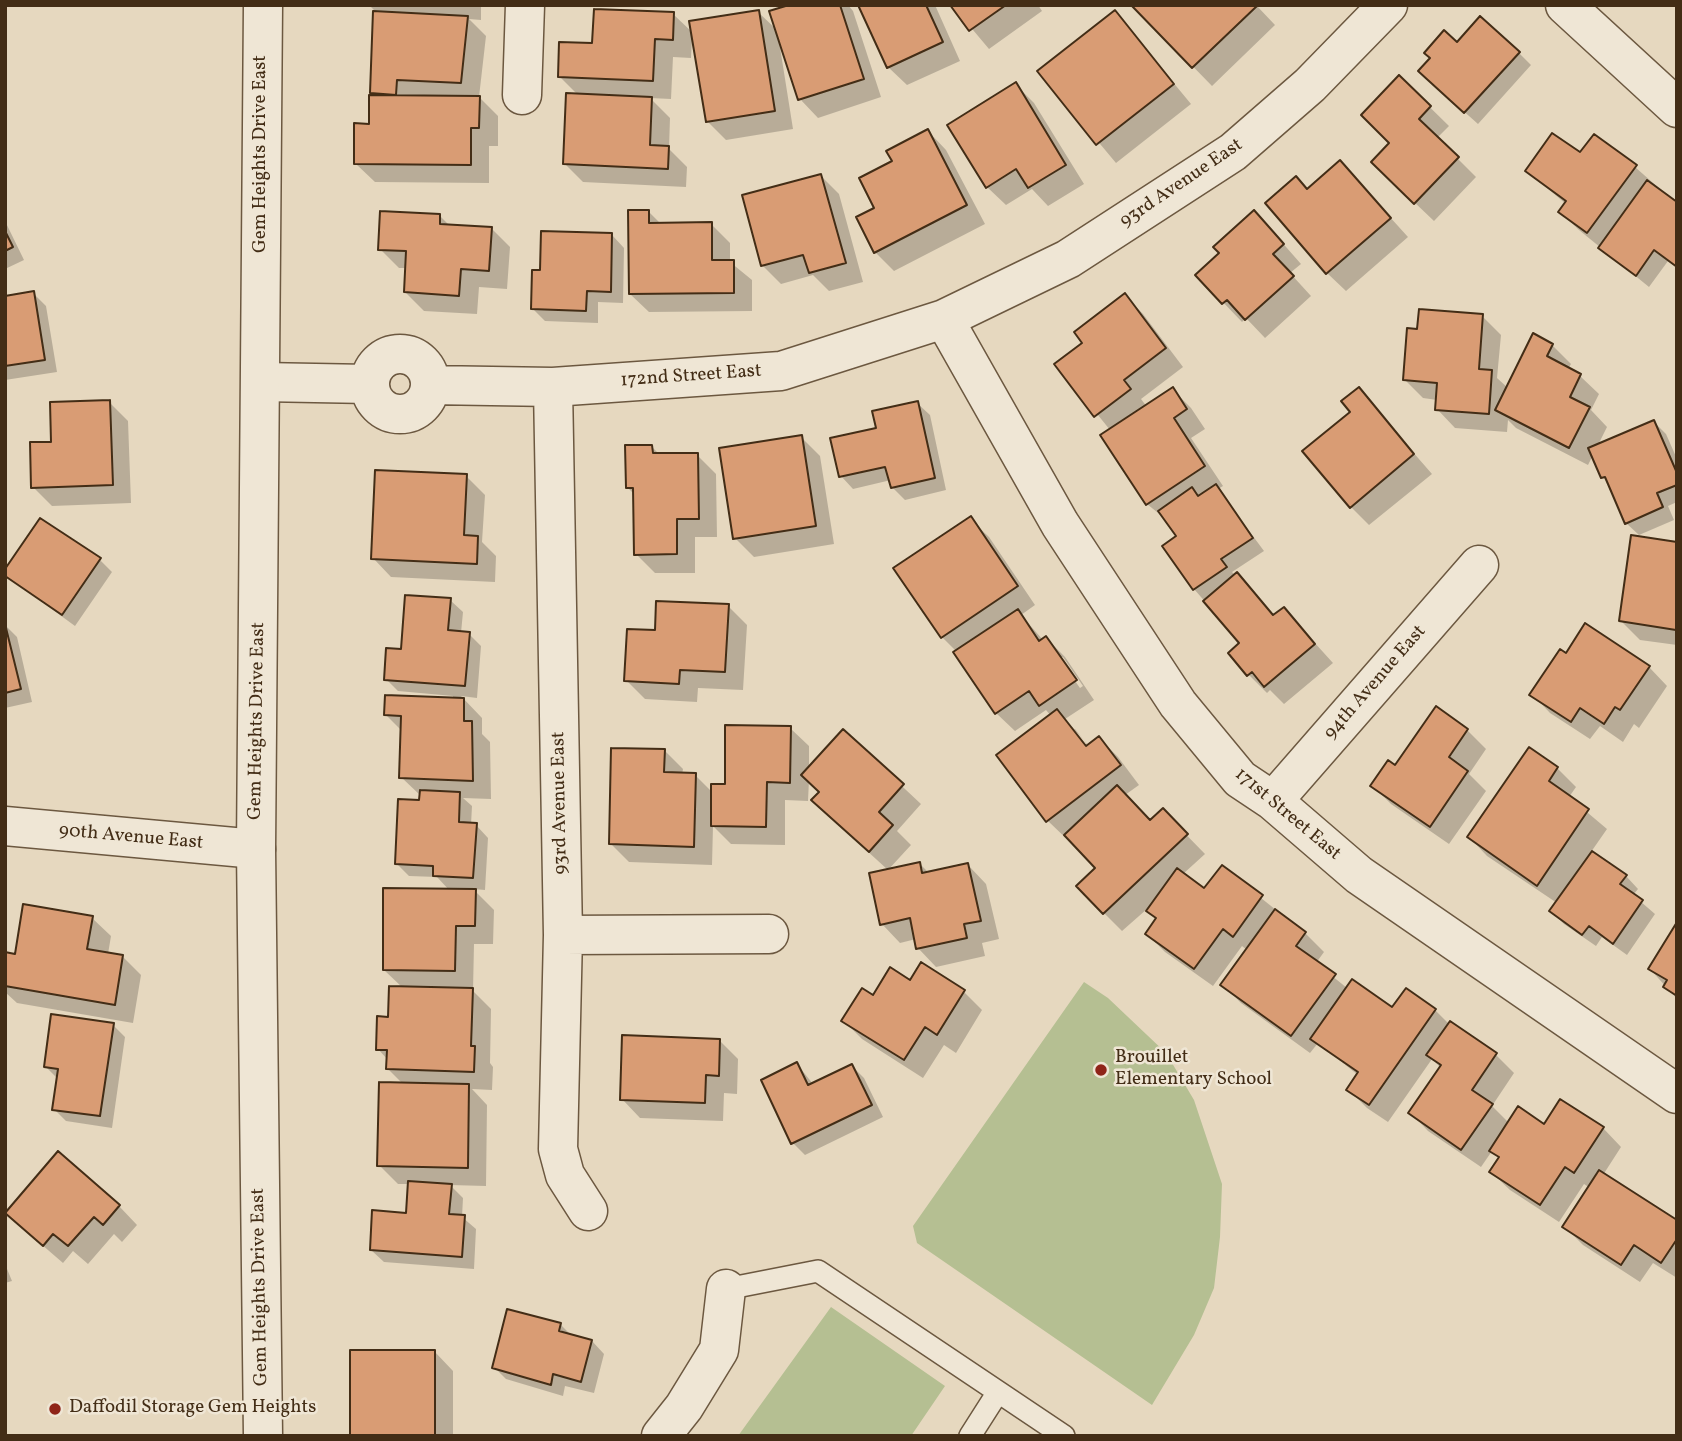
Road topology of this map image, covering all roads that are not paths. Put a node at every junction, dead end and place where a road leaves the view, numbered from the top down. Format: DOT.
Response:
graph roads {
  1 [pos="263,5"];
  2 [pos="525,5"];
  3 [pos="1388,5"];
  4 [pos="1566,5"];
  5 [pos="522,95"];
  6 [pos="1677,108"];
  7 [pos="944,319"];
  8 [pos="261,382"];
  9 [pos="554,387"];
  10 [pos="1479,565"];
  11 [pos="1273,801"];
  12 [pos="5,826"];
  13 [pos="257,849"];
  14 [pos="769,934"];
  15 [pos="563,935"];
  16 [pos="1677,1094"];
  17 [pos="588,1211"];
  18 [pos="726,1289"];
  19 [pos="998,1392"];
  20 [pos="262,1436"];
  21 [pos="661,1436"];
  22 [pos="970,1436"];
  23 [pos="1064,1436"];
  1 -- 8 [label="street, Gem Heights Drive East"];
  2 -- 5 [label="street"];
  3 -- 7 [label="street, 93rd Avenue East"];
  4 -- 6 [label="street"];
  7 -- 9 [label="street, 172nd Street East"];
  7 -- 11 [label="street, 171st Street East"];
  8 -- 9 [label="street, 172nd Street East"];
  8 -- 13 [label="street, Gem Heights Drive East"];
  9 -- 15 [label="street, 93rd Avenue East"];
  10 -- 11 [label="street, 94th Avenue East"];
  11 -- 16 [label="street, 171st Street East"];
  12 -- 13 [label="street, 90th Avenue East"];
  13 -- 20 [label="street, Gem Heights Drive East"];
  14 -- 15 [label="street"];
  15 -- 17 [label="street, 93rd Avenue East"];
  18 -- 19 [label="lane"];
  18 -- 21 [label="street"];
  19 -- 22 [label="lane"];
  19 -- 23 [label="lane"];
}
